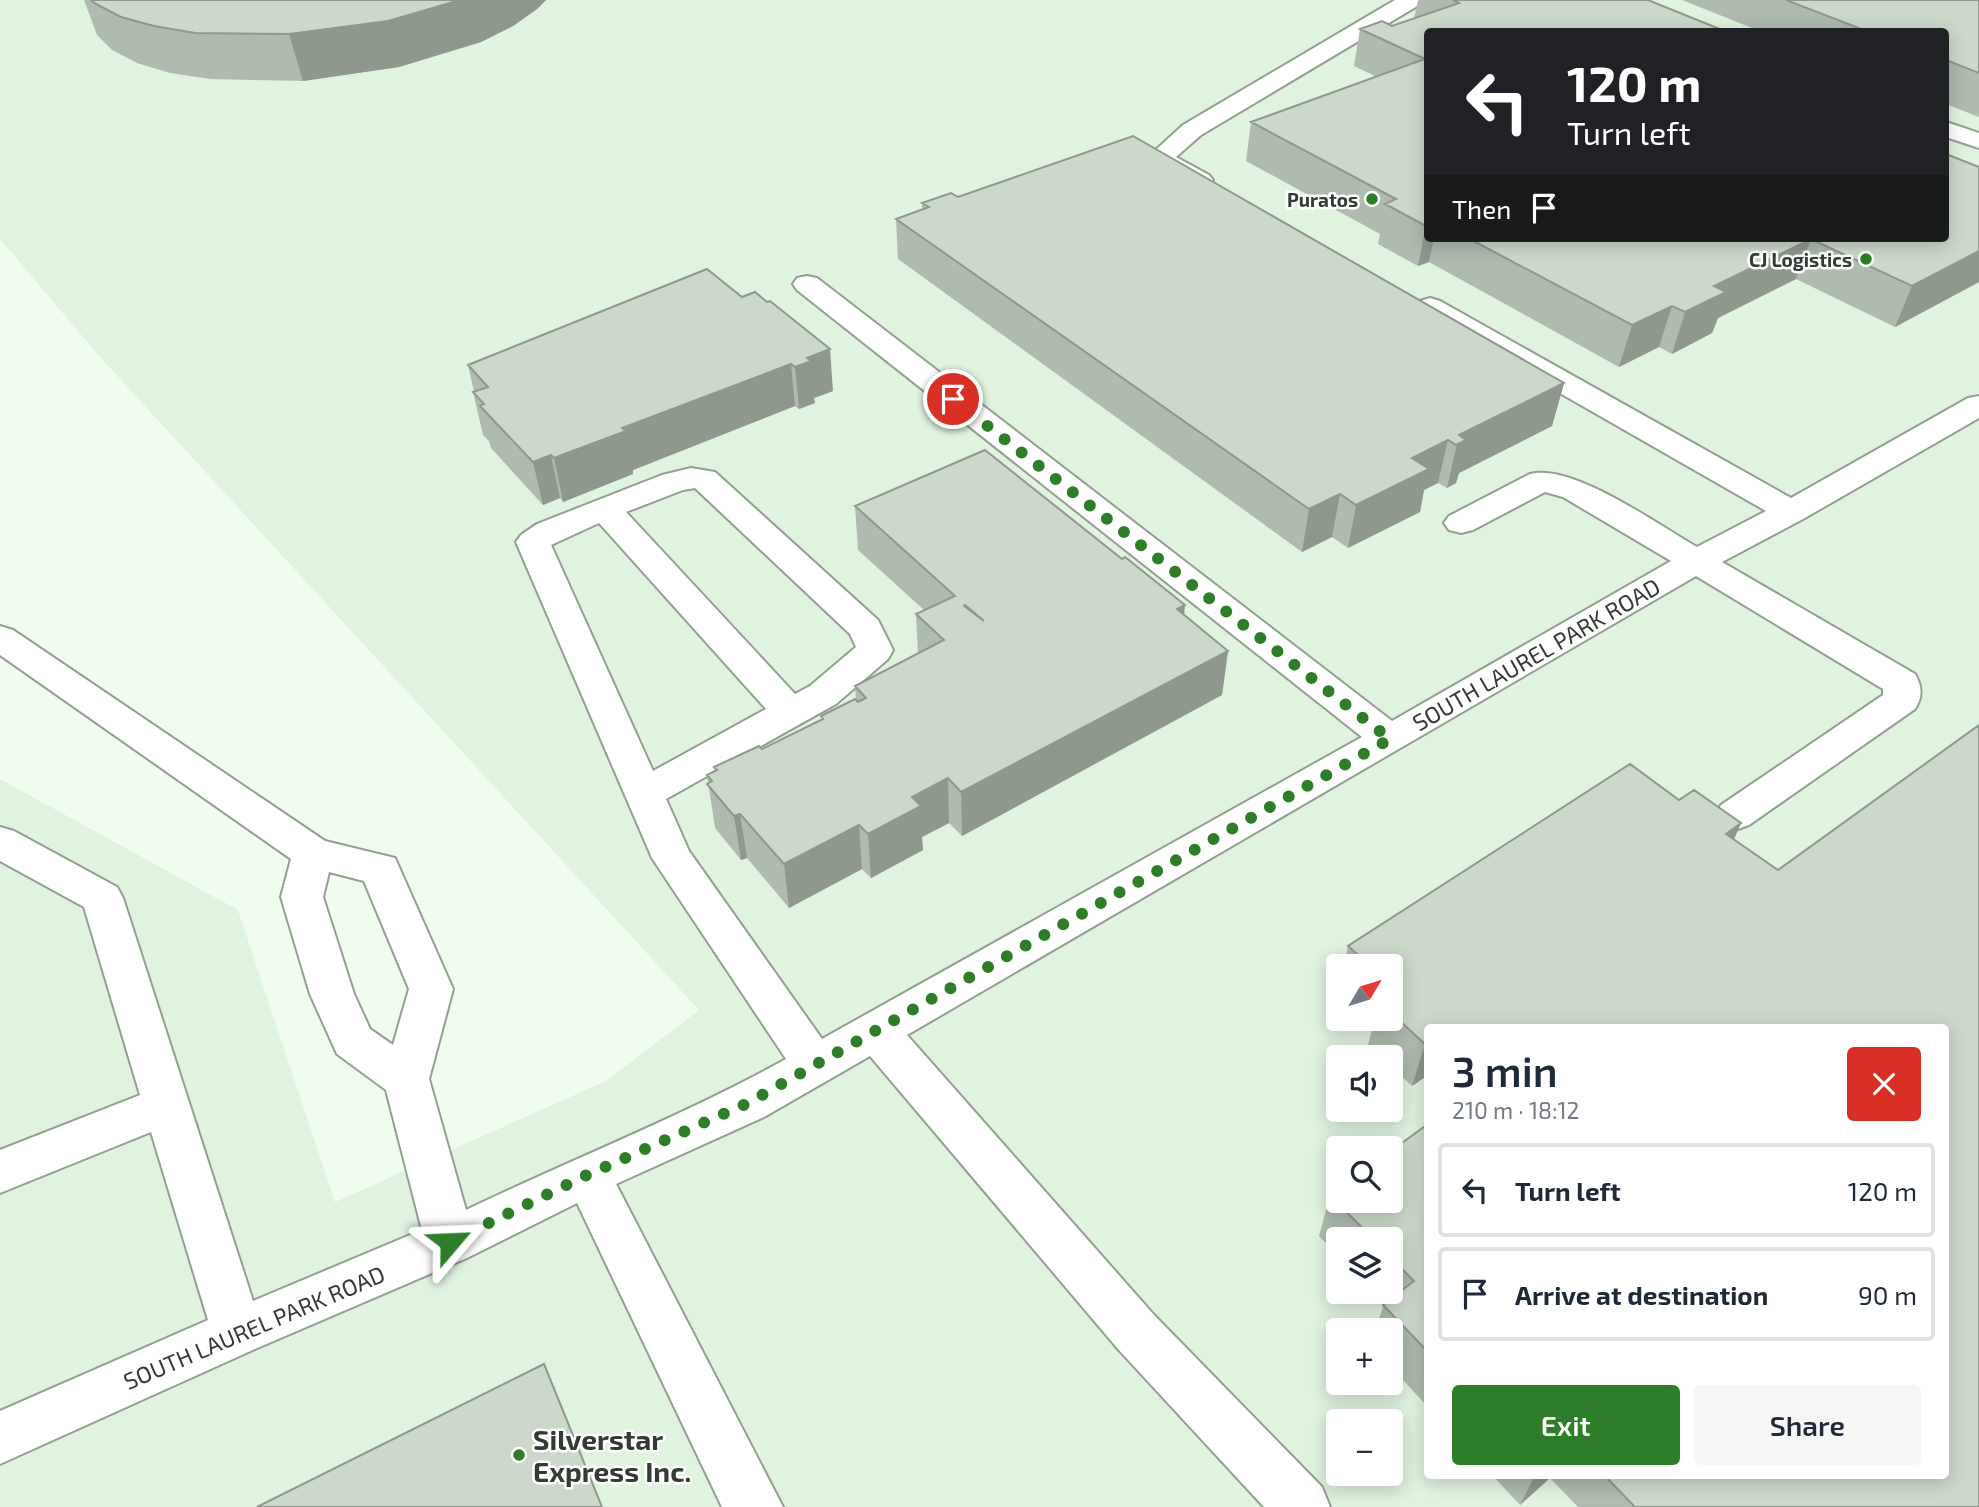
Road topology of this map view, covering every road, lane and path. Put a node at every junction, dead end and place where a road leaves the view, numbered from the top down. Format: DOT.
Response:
graph roads {
  1 [pos="1411,0"];
  2 [pos="1949,130"];
  3 [pos="1979,141"];
  4 [pos="1220,191"];
  5 [pos="807,284"];
  6 [pos="1401,292"];
  7 [pos="1979,405"];
  8 [pos="605,509"];
  9 [pos="1791,512"];
  10 [pos="1461,523"];
  11 [pos="1695,562"];
  12 [pos="0,638"];
  13 [pos="792,713"];
  14 [pos="1390,739"];
  15 [pos="642,794"];
  16 [pos="1735,815"];
  17 [pos="0,842"];
  18 [pos="313,853"];
  19 [pos="876,1031"];
  20 [pos="815,1065"];
  21 [pos="406,1079"];
  22 [pos="166,1105"];
  23 [pos="0,1172"];
  24 [pos="587,1175"];
  25 [pos="450,1242"];
  26 [pos="237,1332"];
  27 [pos="0,1438"];
  28 [pos="755,1507"];
  29 [pos="1303,1507"];
  1 -- 4 [label="street"];
  2 -- 3 [label="street"];
  5 -- 14 [label="street"];
  6 -- 9 [label="street"];
  7 -- 9 [label="street, SOUTH LAUREL PARK ROAD"];
  8 -- 13 [label="street"];
  8 -- 13 [label="street"];
  8 -- 15 [label="street"];
  9 -- 11 [label="street, SOUTH LAUREL PARK ROAD"];
  10 -- 11 [label="street"];
  11 -- 14 [label="street, SOUTH LAUREL PARK ROAD"];
  11 -- 16 [label="street"];
  12 -- 18 [label="street"];
  13 -- 15 [label="street"];
  14 -- 19 [label="street, SOUTH LAUREL PARK ROAD"];
  15 -- 20 [label="street"];
  17 -- 22 [label="street"];
  18 -- 21 [label="street"];
  18 -- 21 [label="street"];
  19 -- 20 [label="street, SOUTH LAUREL PARK ROAD"];
  19 -- 29 [label="street"];
  20 -- 24 [label="street, SOUTH LAUREL PARK ROAD"];
  21 -- 25 [label="street"];
  22 -- 23 [label="street"];
  22 -- 26 [label="street"];
  24 -- 25 [label="street, SOUTH LAUREL PARK ROAD"];
  24 -- 28 [label="street"];
  25 -- 26 [label="street, SOUTH LAUREL PARK ROAD"];
  26 -- 27 [label="street, SOUTH LAUREL PARK ROAD"];
}
